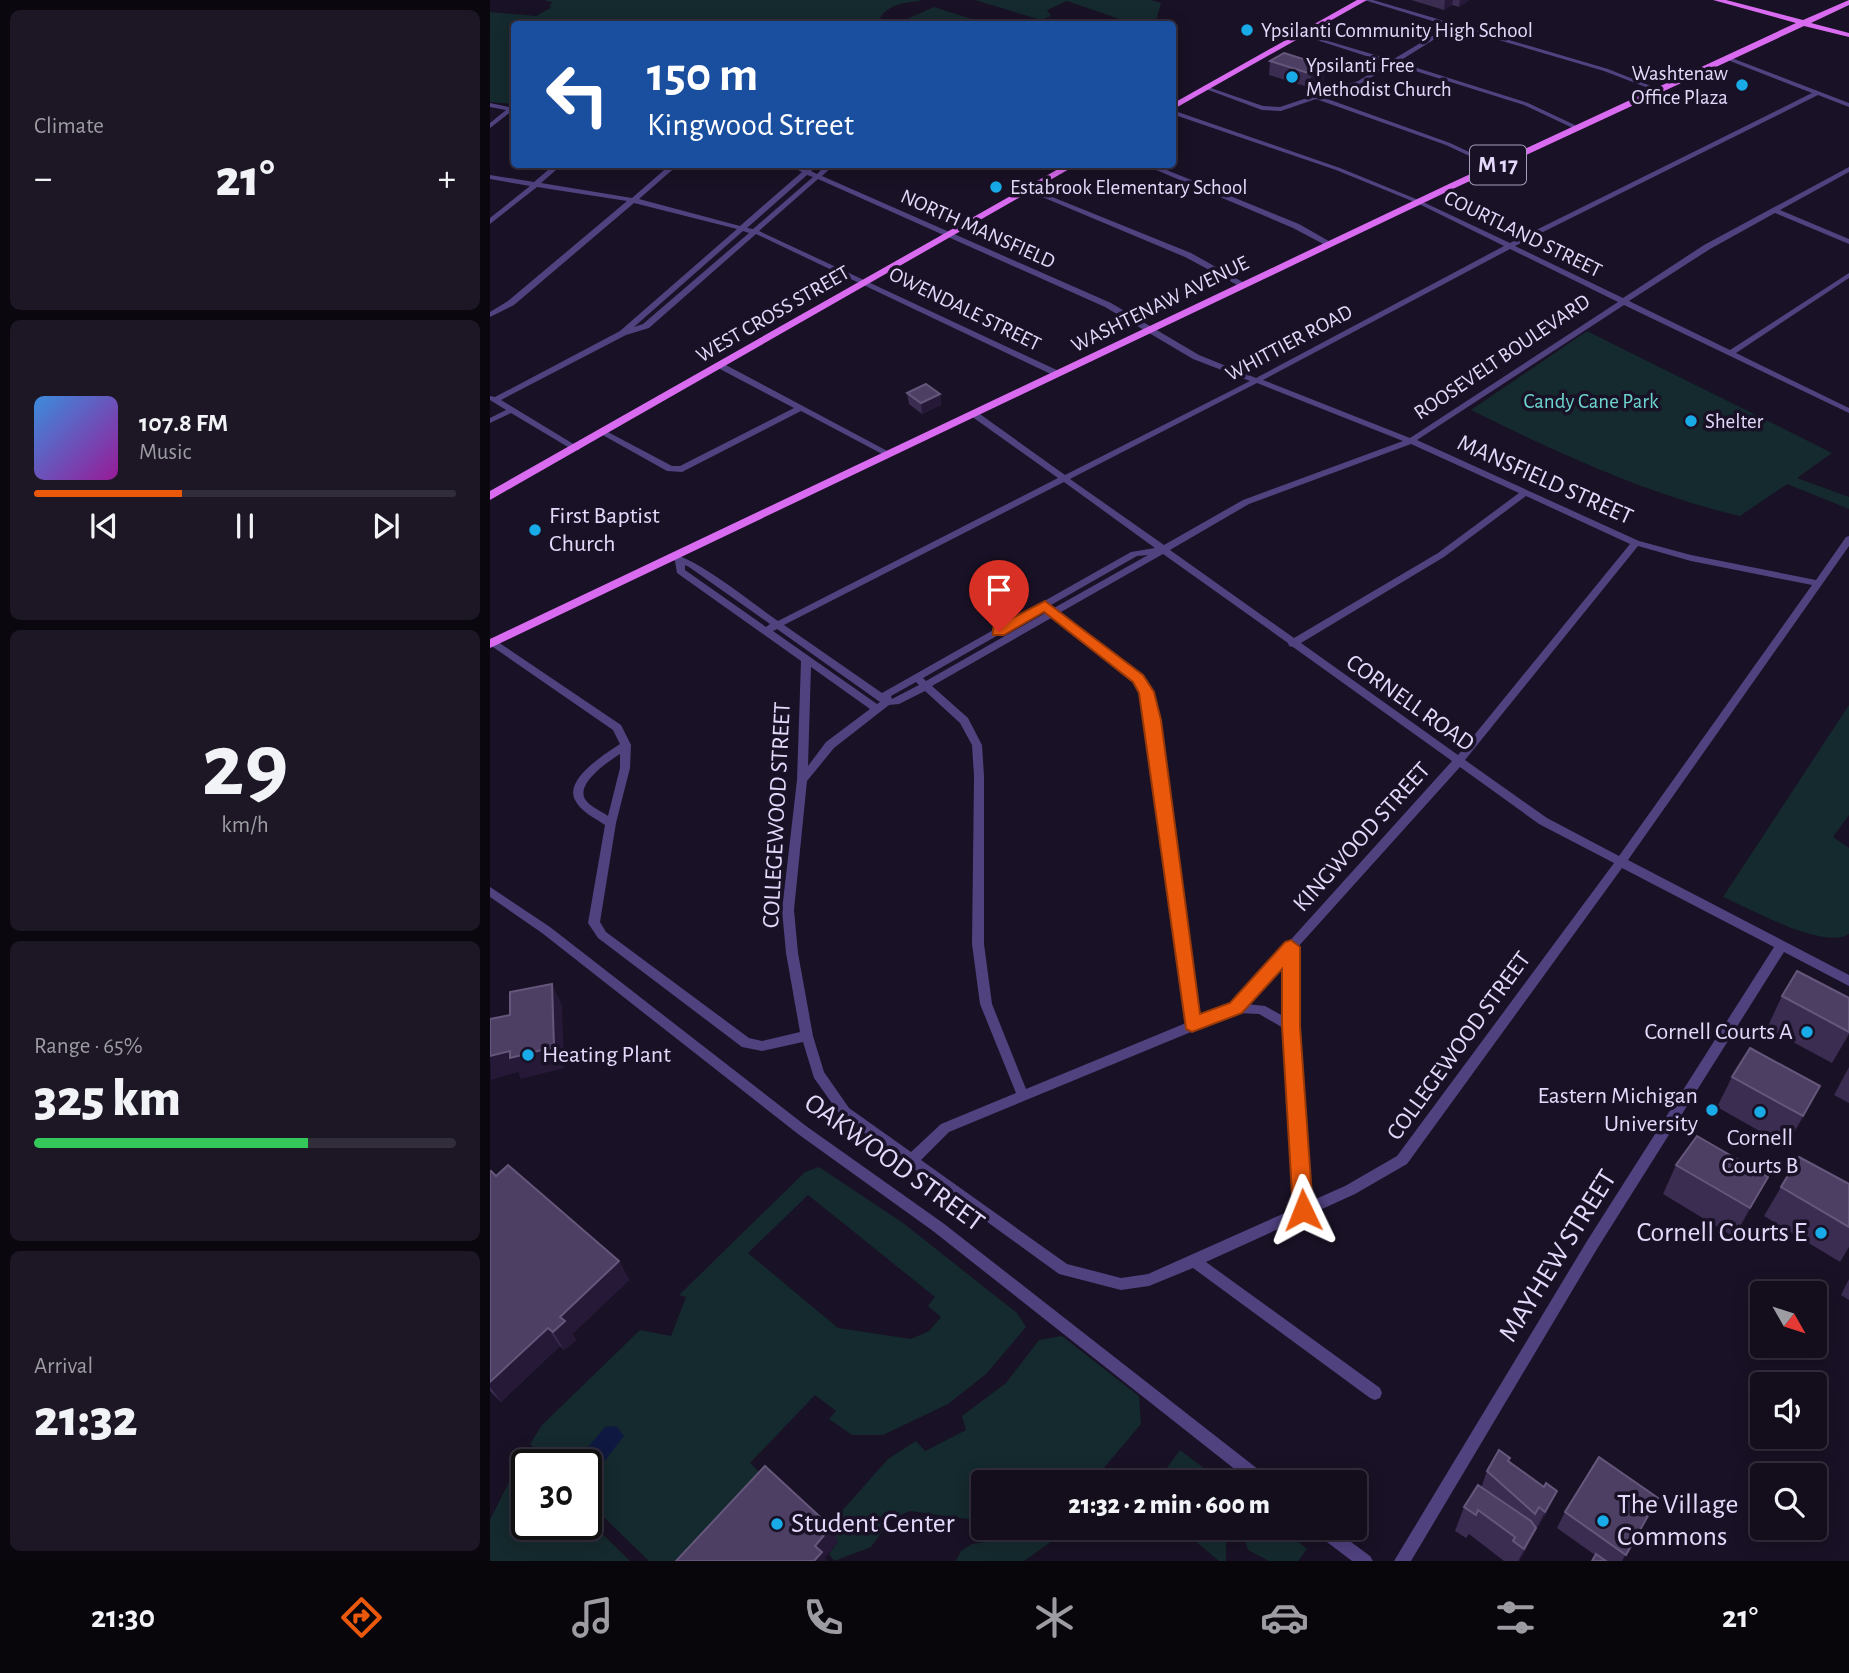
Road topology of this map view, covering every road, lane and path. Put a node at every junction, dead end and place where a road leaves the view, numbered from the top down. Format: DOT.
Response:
graph roads {
  1 [pos="1365,0"];
  2 [pos="1717,0"];
  3 [pos="1849,2"];
  4 [pos="1803,23"];
  5 [pos="1454,25"];
  6 [pos="1303,34"];
  7 [pos="1849,35"];
  8 [pos="1727,58"];
  9 [pos="1395,63"];
  10 [pos="1206,88"];
  11 [pos="1658,90"];
  12 [pos="1817,93"];
  13 [pos="1315,97"];
  14 [pos="490,105"];
  15 [pos="1849,105"];
  16 [pos="1176,107"];
  17 [pos="511,109"];
  18 [pos="511,110"];
  19 [pos="1176,111"];
  20 [pos="490,126"];
  21 [pos="1577,128"];
  22 [pos="1495,166"];
  23 [pos="554,168"];
  24 [pos="671,168"];
  25 [pos="798,168"];
  26 [pos="810,168"];
  27 [pos="827,168"];
  28 [pos="1067,168"];
  29 [pos="1155,168"];
  30 [pos="1849,169"];
  31 [pos="806,172"];
  32 [pos="490,177"];
  33 [pos="817,177"];
  34 [pos="536,184"];
  35 [pos="1030,190"];
  36 [pos="631,200"];
  37 [pos="1419,202"];
  38 [pos="1775,210"];
  39 [pos="490,222"];
  40 [pos="742,228"];
  41 [pos="755,232"];
  42 [pos="950,236"];
  43 [pos="1849,242"];
  44 [pos="1330,244"];
  45 [pos="1510,246"];
  46 [pos="1849,275"];
  47 [pos="868,282"];
  48 [pos="1244,285"];
  49 [pos="1621,300"];
  50 [pos="490,315"];
  51 [pos="1149,331"];
  52 [pos="623,333"];
  53 [pos="1730,354"];
  54 [pos="721,366"];
  55 [pos="1058,374"];
  56 [pos="1256,380"];
  57 [pos="493,398"];
  58 [pos="800,408"];
  59 [pos="511,410"];
  60 [pos="1849,411"];
  61 [pos="974,414"];
  62 [pos="490,421"];
  63 [pos="603,433"];
  64 [pos="1411,441"];
  65 [pos="576,448"];
  66 [pos="889,454"];
  67 [pos="1064,479"];
  68 [pos="1525,493"];
  69 [pos="490,496"];
  70 [pos="1849,539"];
  71 [pos="1636,543"];
  72 [pos="1163,549"];
  73 [pos="676,559"];
  74 [pos="1818,583"];
  75 [pos="1045,605"];
  76 [pos="1055,613"];
  77 [pos="777,624"];
  78 [pos="765,631"];
  79 [pos="491,643"];
  80 [pos="1292,644"];
  81 [pos="818,653"];
  82 [pos="806,660"];
  83 [pos="921,682"];
  84 [pos="887,702"];
  85 [pos="877,709"];
  86 [pos="626,745"];
  87 [pos="1458,762"];
  88 [pos="802,780"];
  89 [pos="611,822"];
  90 [pos="1620,862"];
  91 [pos="490,891"];
  92 [pos="1782,945"];
  93 [pos="1291,947"];
  94 [pos="1849,981"];
  95 [pos="1236,1008"];
  96 [pos="1192,1024"];
  97 [pos="1291,1026"];
  98 [pos="807,1036"];
  99 [pos="1023,1096"];
  100 [pos="913,1158"];
  101 [pos="1303,1210"];
  102 [pos="1194,1261"];
  103 [pos="1374,1393"];
  104 [pos="1248,1470"];
  105 [pos="1336,1540"];
  106 [pos="1365,1561"];
  107 [pos="1402,1561"];
  1 -- 5 [label="street"];
  1 -- 6 [label="main road"];
  2 -- 4 [label="main road"];
  3 -- 4 [label="main road, WASHTENAW AVENUE / M 17"];
  4 -- 7 [label="main road"];
  4 -- 8 [label="main road, WASHTENAW AVENUE / M 17"];
  5 -- 9 [label="street"];
  5 -- 11 [label="street"];
  6 -- 9 [label="street"];
  6 -- 10 [label="main road"];
  8 -- 11 [label="main road, WASHTENAW AVENUE / M 17"];
  8 -- 12 [label="street"];
  9 -- 13 [label="street"];
  9 -- 21 [label="street"];
  10 -- 13 [label="street"];
  10 -- 16 [label="main road"];
  11 -- 21 [label="main road, WASHTENAW AVENUE / M 17"];
  12 -- 15 [label="street"];
  12 -- 45 [label="street, WHITTIER ROAD"];
  13 -- 22 [label="street"];
  14 -- 17 [label="street"];
  18 -- 20 [label="street"];
  19 -- 37 [label="street, COURTLAND STREET"];
  21 -- 22 [label="main road, WASHTENAW AVENUE / M 17"];
  22 -- 37 [label="main road, WASHTENAW AVENUE / M 17"];
  23 -- 34 [label="street"];
  24 -- 36 [label="street"];
  25 -- 31 [label="street, NORTH MANSFIELD"];
  26 -- 31 [label="street"];
  27 -- 33 [label="street"];
  28 -- 35 [label="main road, WEST CROSS STREET"];
  29 -- 44 [label="street"];
  30 -- 38 [label="street, ROOSEVELT BOULEVARD"];
  31 -- 33 [label="street, NORTH MANSFIELD"];
  31 -- 40 [label="street"];
  32 -- 34 [label="street, OWENDALE STREET"];
  33 -- 41 [label="street"];
  33 -- 42 [label="street, NORTH MANSFIELD"];
  34 -- 36 [label="street, OWENDALE STREET"];
  34 -- 39 [label="street"];
  35 -- 42 [label="main road, WEST CROSS STREET"];
  35 -- 48 [label="street"];
  36 -- 40 [label="street, OWENDALE STREET"];
  36 -- 50 [label="street"];
  37 -- 44 [label="main road, WASHTENAW AVENUE / M 17"];
  37 -- 45 [label="street, COURTLAND STREET"];
  38 -- 43 [label="street"];
  38 -- 49 [label="street, ROOSEVELT BOULEVARD"];
  40 -- 41 [label="street, OWENDALE STREET"];
  40 -- 52 [label="street"];
  41 -- 47 [label="street, OWENDALE STREET"];
  41 -- 52 [label="street"];
  42 -- 47 [label="main road, WEST CROSS STREET"];
  42 -- 51 [label="street, NORTH MANSFIELD"];
  44 -- 48 [label="main road, WASHTENAW AVENUE / M 17"];
  45 -- 49 [label="street, COURTLAND STREET"];
  45 -- 56 [label="street, WHITTIER ROAD"];
  46 -- 53 [label="street"];
  47 -- 54 [label="main road, WEST CROSS STREET"];
  47 -- 55 [label="street, OWENDALE STREET"];
  48 -- 51 [label="main road, WASHTENAW AVENUE / M 17"];
  49 -- 53 [label="street, COURTLAND STREET"];
  49 -- 64 [label="street, ROOSEVELT BOULEVARD"];
  51 -- 55 [label="main road, WASHTENAW AVENUE / M 17"];
  51 -- 56 [label="street, MANSFIELD STREET"];
  52 -- 57 [label="street"];
  53 -- 60 [label="street, COURTLAND STREET"];
  54 -- 58 [label="street"];
  54 -- 63 [label="main road, WEST CROSS STREET"];
  55 -- 61 [label="main road, WASHTENAW AVENUE / M 17"];
  56 -- 64 [label="street, MANSFIELD STREET"];
  56 -- 67 [label="street, WHITTIER ROAD"];
  57 -- 59 [label="street"];
  58 -- 63 [label="street"];
  58 -- 66 [label="street"];
  59 -- 62 [label="street"];
  59 -- 65 [label="street"];
  61 -- 66 [label="main road, WASHTENAW AVENUE / M 17"];
  61 -- 67 [label="street, CORNELL ROAD"];
  63 -- 65 [label="main road, WEST CROSS STREET"];
  64 -- 68 [label="street, MANSFIELD STREET"];
  64 -- 72 [label="street, ROOSEVELT BOULEVARD"];
  65 -- 69 [label="main road, WEST CROSS STREET"];
  66 -- 73 [label="main road, WASHTENAW AVENUE / M 17"];
  67 -- 72 [label="street, CORNELL ROAD"];
  67 -- 77 [label="street, WHITTIER ROAD"];
  68 -- 71 [label="street, MANSFIELD STREET"];
  68 -- 80 [label="street"];
  70 -- 74 [label="street, COLLEGEWOOD STREET"];
  71 -- 74 [label="street, MANSFIELD STREET"];
  71 -- 87 [label="street, KINGWOOD STREET"];
  72 -- 75 [label="street, ROOSEVELT BOULEVARD"];
  72 -- 76 [label="street, ROOSEVELT BOULEVARD"];
  72 -- 80 [label="street, CORNELL ROAD"];
  73 -- 77 [label="street"];
  73 -- 78 [label="street"];
  73 -- 79 [label="main road, WASHTENAW AVENUE / M 17"];
  74 -- 90 [label="street, COLLEGEWOOD STREET"];
  75 -- 76 [label="street"];
  75 -- 83 [label="street, ROOSEVELT BOULEVARD"];
  76 -- 83 [label="street, ROOSEVELT BOULEVARD"];
  76 -- 96 [label="street"];
  77 -- 78 [label="street, WHITTIER ROAD"];
  77 -- 81 [label="street"];
  78 -- 82 [label="street"];
  79 -- 86 [label="street"];
  80 -- 87 [label="street, CORNELL ROAD"];
  81 -- 82 [label="street"];
  81 -- 84 [label="street"];
  82 -- 85 [label="street"];
  82 -- 88 [label="street, COLLEGEWOOD STREET"];
  83 -- 84 [label="street, ROOSEVELT BOULEVARD"];
  83 -- 99 [label="street"];
  84 -- 85 [label="street, ROOSEVELT BOULEVARD"];
  85 -- 88 [label="street, ROOSEVELT BOULEVARD"];
  86 -- 89 [label="street"];
  86 -- 89 [label="street"];
  87 -- 90 [label="street, CORNELL ROAD"];
  87 -- 93 [label="street, KINGWOOD STREET"];
  88 -- 98 [label="street, COLLEGEWOOD STREET"];
  89 -- 98 [label="street"];
  90 -- 92 [label="street, CORNELL ROAD"];
  90 -- 101 [label="street, COLLEGEWOOD STREET"];
  91 -- 104 [label="street, OAKWOOD STREET"];
  92 -- 94 [label="street, CORNELL ROAD"];
  92 -- 107 [label="street, MAYHEW STREET"];
  93 -- 95 [label="street, KINGWOOD STREET"];
  93 -- 97 [label="street"];
  95 -- 96 [label="street, KINGWOOD STREET"];
  95 -- 97 [label="street"];
  96 -- 99 [label="street, KINGWOOD STREET"];
  97 -- 101 [label="street"];
  98 -- 100 [label="street, COLLEGEWOOD STREET"];
  99 -- 100 [label="street, KINGWOOD STREET"];
  100 -- 102 [label="street, COLLEGEWOOD STREET"];
  101 -- 102 [label="street, COLLEGEWOOD STREET"];
  102 -- 103 [label="street"];
  105 -- 106 [label="street"];
}
